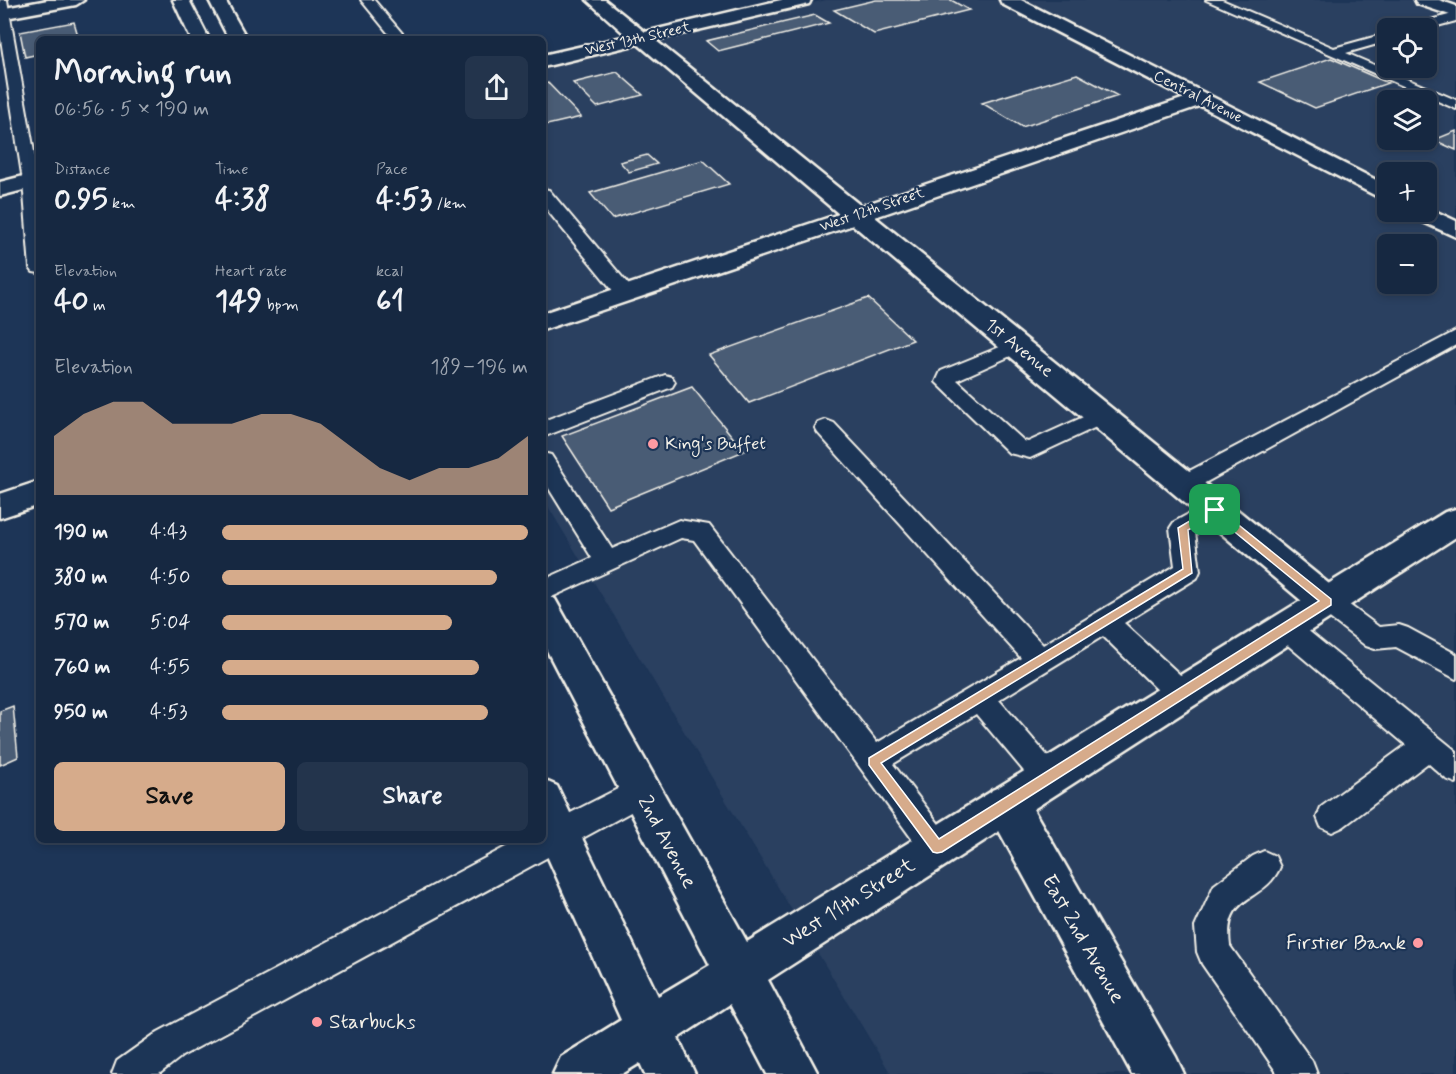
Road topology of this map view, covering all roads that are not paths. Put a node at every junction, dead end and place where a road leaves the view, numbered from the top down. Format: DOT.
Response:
graph roads {
  1 [pos="76,0"];
  2 [pos="181,0"];
  3 [pos="217,0"];
  4 [pos="367,0"];
  5 [pos="595,0"];
  6 [pos="1008,0"];
  7 [pos="1212,0"];
  8 [pos="1424,0"];
  9 [pos="797,1"];
  10 [pos="1,9"];
  11 [pos="1456,12"];
  12 [pos="1456,17"];
  13 [pos="1437,22"];
  14 [pos="199,36"];
  15 [pos="236,36"];
  16 [pos="397,36"];
  17 [pos="641,38"];
  18 [pos="1377,40"];
  19 [pos="1333,52"];
  20 [pos="546,60"];
  21 [pos="1201,99"];
  22 [pos="1456,105"];
  23 [pos="35,180"];
  24 [pos="0,189"];
  25 [pos="1377,189"];
  26 [pos="546,198"];
  27 [pos="36,202"];
  28 [pos="857,215"];
  29 [pos="1437,220"];
  30 [pos="1456,230"];
  31 [pos="626,294"];
  32 [pos="546,321"];
  33 [pos="1456,337"];
  34 [pos="1017,346"];
  35 [pos="665,382"];
  36 [pos="1101,416"];
  37 [pos="546,428"];
  38 [pos="826,428"];
  39 [pos="546,466"];
  40 [pos="1184,484"];
  41 [pos="36,494"];
  42 [pos="0,506"];
  43 [pos="1215,510"];
  44 [pos="1456,521"];
  45 [pos="607,562"];
  46 [pos="546,590"];
  47 [pos="1327,602"];
  48 [pos="546,615"];
  49 [pos="1105,621"];
  50 [pos="1286,628"];
  51 [pos="1040,660"];
  52 [pos="1456,667"];
  53 [pos="1181,694"];
  54 [pos="979,697"];
  55 [pos="1428,746"];
  56 [pos="873,761"];
  57 [pos="1456,769"];
  58 [pos="1048,777"];
  59 [pos="641,791"];
  60 [pos="1007,804"];
  61 [pos="1332,817"];
  62 [pos="551,818"];
  63 [pos="509,843"];
  64 [pos="937,847"];
  65 [pos="1264,867"];
  66 [pos="738,973"];
  67 [pos="650,1029"];
  68 [pos="130,1074"];
  69 [pos="578,1074"];
  70 [pos="670,1074"];
  71 [pos="793,1074"];
  72 [pos="1159,1074"];
  73 [pos="1299,1074"];
  1 -- 10 [label="street"];
  2 -- 14 [label="street"];
  3 -- 15 [label="street"];
  4 -- 16 [label="lane"];
  5 -- 17 [label="street, 1st Avenue"];
  6 -- 21 [label="street, Central Avenue"];
  7 -- 19 [label="lane"];
  8 -- 11 [label="street"];
  9 -- 17 [label="street, West 13th Street"];
  10 -- 23 [label="lane"];
  12 -- 13 [label="lane"];
  17 -- 20 [label="street, West 13th Street"];
  17 -- 28 [label="street, 1st Avenue"];
  18 -- 19 [label="lane"];
  19 -- 22 [label="lane"];
  21 -- 25 [label="street, Central Avenue"];
  21 -- 28 [label="street, West 12th Street"];
  23 -- 24 [label="street"];
  23 -- 27 [label="lane"];
  26 -- 31 [label="lane"];
  28 -- 31 [label="street, West 12th Street"];
  28 -- 34 [label="street, 1st Avenue"];
  29 -- 30 [label="street"];
  31 -- 32 [label="street, West 12th Street"];
  33 -- 40 [label="lane"];
  34 -- 36 [label="street, 1st Avenue"];
  34 -- 36 [label="lane"];
  35 -- 37 [label="lane"];
  36 -- 40 [label="street, 1st Avenue"];
  38 -- 51 [label="lane"];
  39 -- 45 [label="lane"];
  40 -- 43 [label="street, 1st Avenue"];
  41 -- 42 [label="street"];
  43 -- 47 [label="street, 1st Avenue"];
  43 -- 49 [label="lane"];
  44 -- 47 [label="street, West 11th Street"];
  45 -- 46 [label="lane"];
  45 -- 56 [label="lane"];
  47 -- 50 [label="street, West 11th Street"];
  47 -- 52 [label="lane, 1st Avenue"];
  48 -- 59 [label="street, 2nd Avenue"];
  49 -- 51 [label="lane"];
  49 -- 53 [label="lane"];
  50 -- 53 [label="street, West 11th Street"];
  50 -- 55 [label="lane"];
  51 -- 54 [label="lane"];
  53 -- 58 [label="street, West 11th Street"];
  54 -- 56 [label="lane"];
  54 -- 58 [label="lane"];
  55 -- 57 [label="lane"];
  55 -- 61 [label="lane"];
  56 -- 64 [label="lane"];
  58 -- 60 [label="street, West 11th Street"];
  59 -- 62 [label="lane"];
  59 -- 66 [label="street, 2nd Avenue"];
  60 -- 64 [label="street, West 11th Street"];
  60 -- 72 [label="street, East 2nd Avenue"];
  62 -- 67 [label="street"];
  63 -- 68 [label="lane"];
  64 -- 66 [label="street, West 11th Street"];
  65 -- 73 [label="lane"];
  66 -- 67 [label="street, West 11th Street"];
  66 -- 71 [label="street, 2nd Avenue"];
  67 -- 69 [label="street, West 11th Street"];
  67 -- 70 [label="street"];
}
